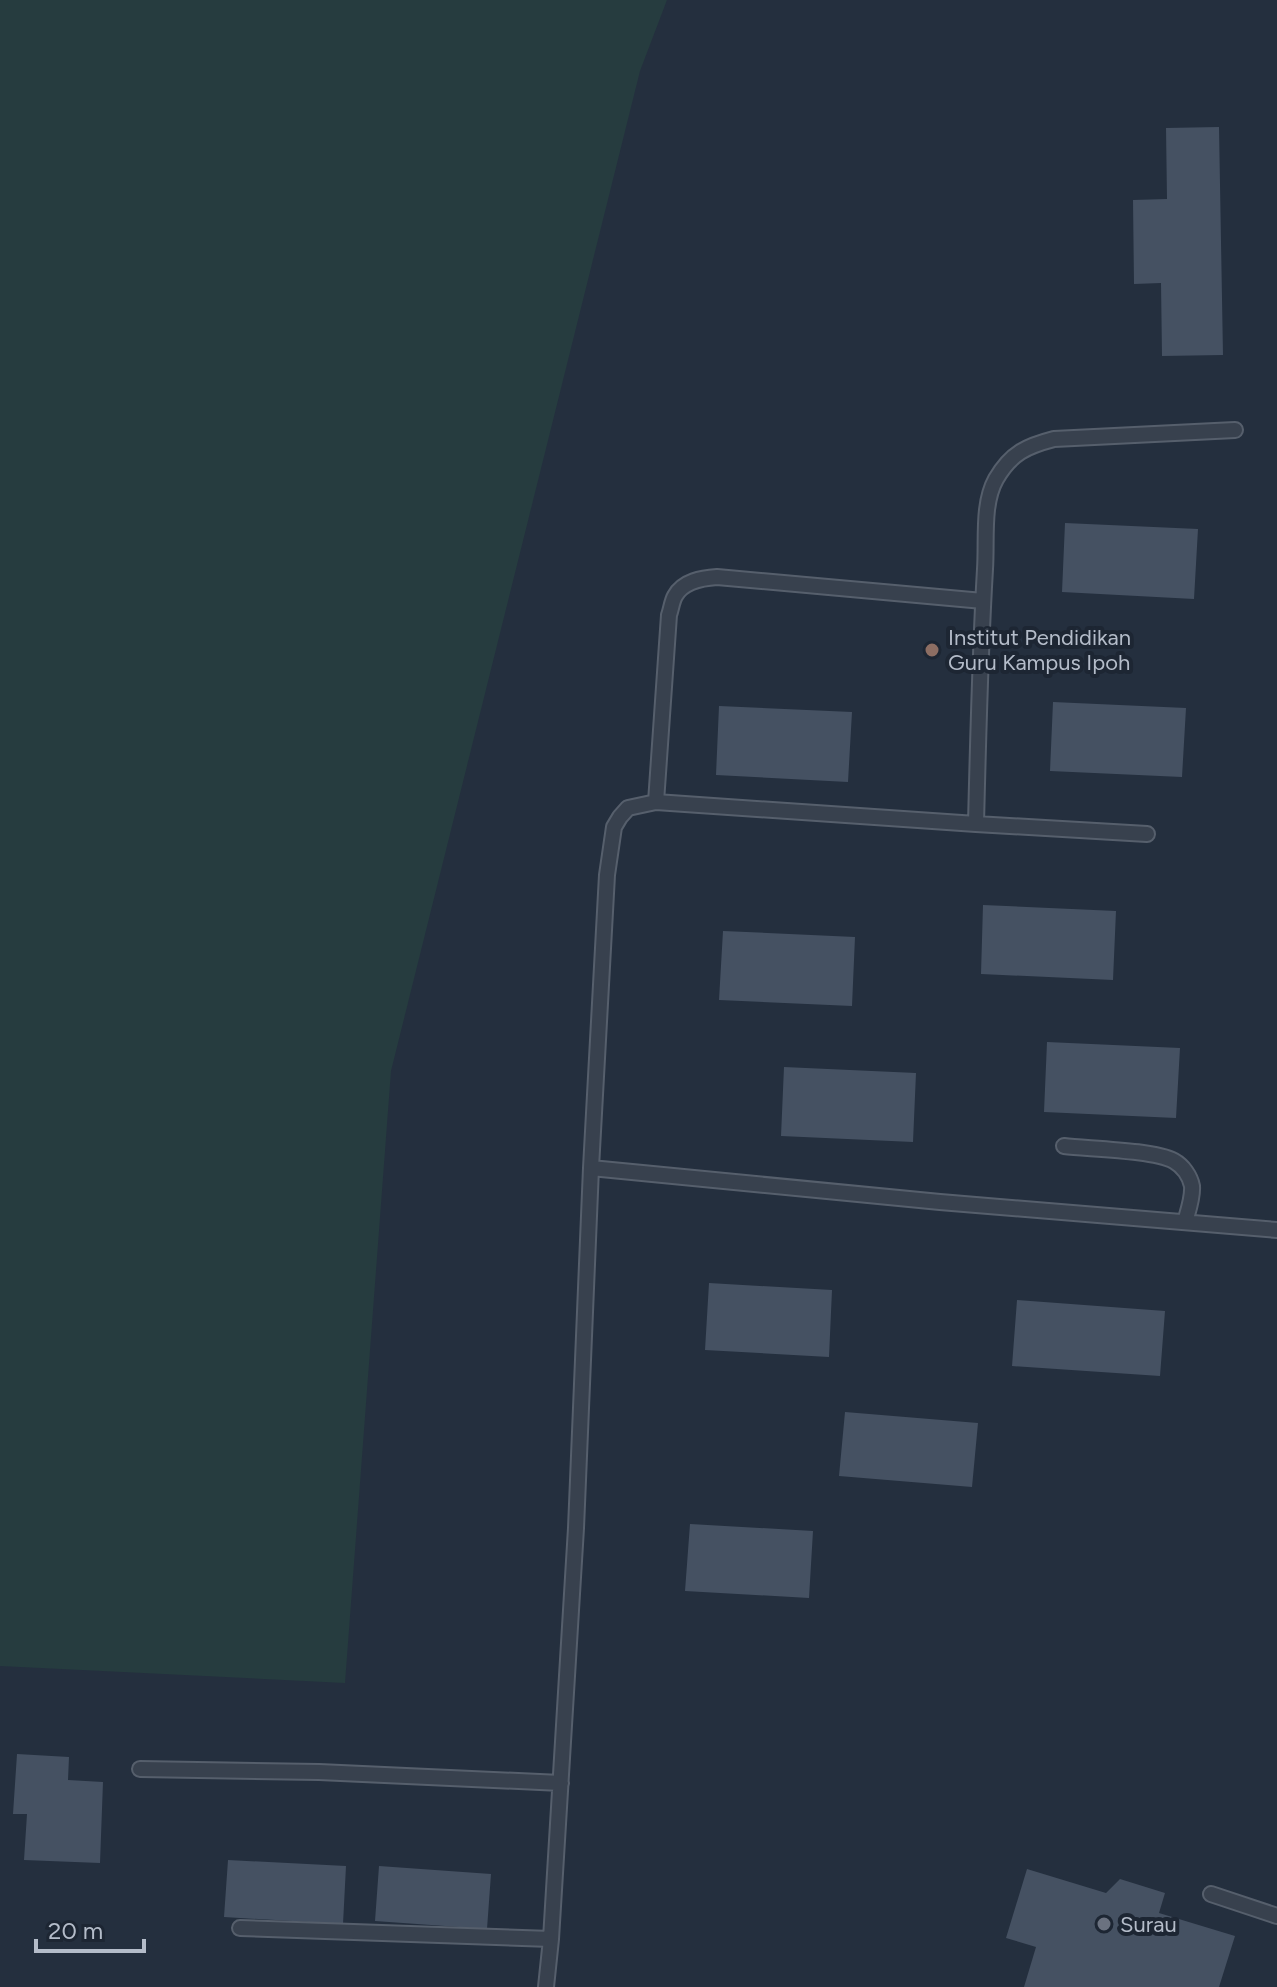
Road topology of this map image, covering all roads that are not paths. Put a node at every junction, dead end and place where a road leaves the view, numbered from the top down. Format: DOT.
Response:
graph roads {
  1 [pos="1235,430"];
  2 [pos="983,601"];
  3 [pos="656,802"];
  4 [pos="976,824"];
  5 [pos="1147,834"];
  6 [pos="1064,1146"];
  7 [pos="591,1168"];
  8 [pos="1185,1222"];
  9 [pos="1277,1230"];
  10 [pos="140,1769"];
  11 [pos="561,1783"];
  12 [pos="1211,1894"];
  13 [pos="1277,1916"];
  14 [pos="240,1928"];
  15 [pos="551,1939"];
  16 [pos="546,1987"];
  1 -- 2 [label="lane"];
  2 -- 3 [label="lane"];
  2 -- 4 [label="lane"];
  3 -- 4 [label="lane"];
  3 -- 7 [label="lane"];
  4 -- 5 [label="lane"];
  6 -- 8 [label="lane"];
  7 -- 8 [label="lane"];
  7 -- 11 [label="lane"];
  8 -- 9 [label="lane"];
  10 -- 11 [label="lane"];
  11 -- 15 [label="lane"];
  12 -- 13 [label="lane"];
  14 -- 15 [label="lane"];
  15 -- 16 [label="lane"];
}
